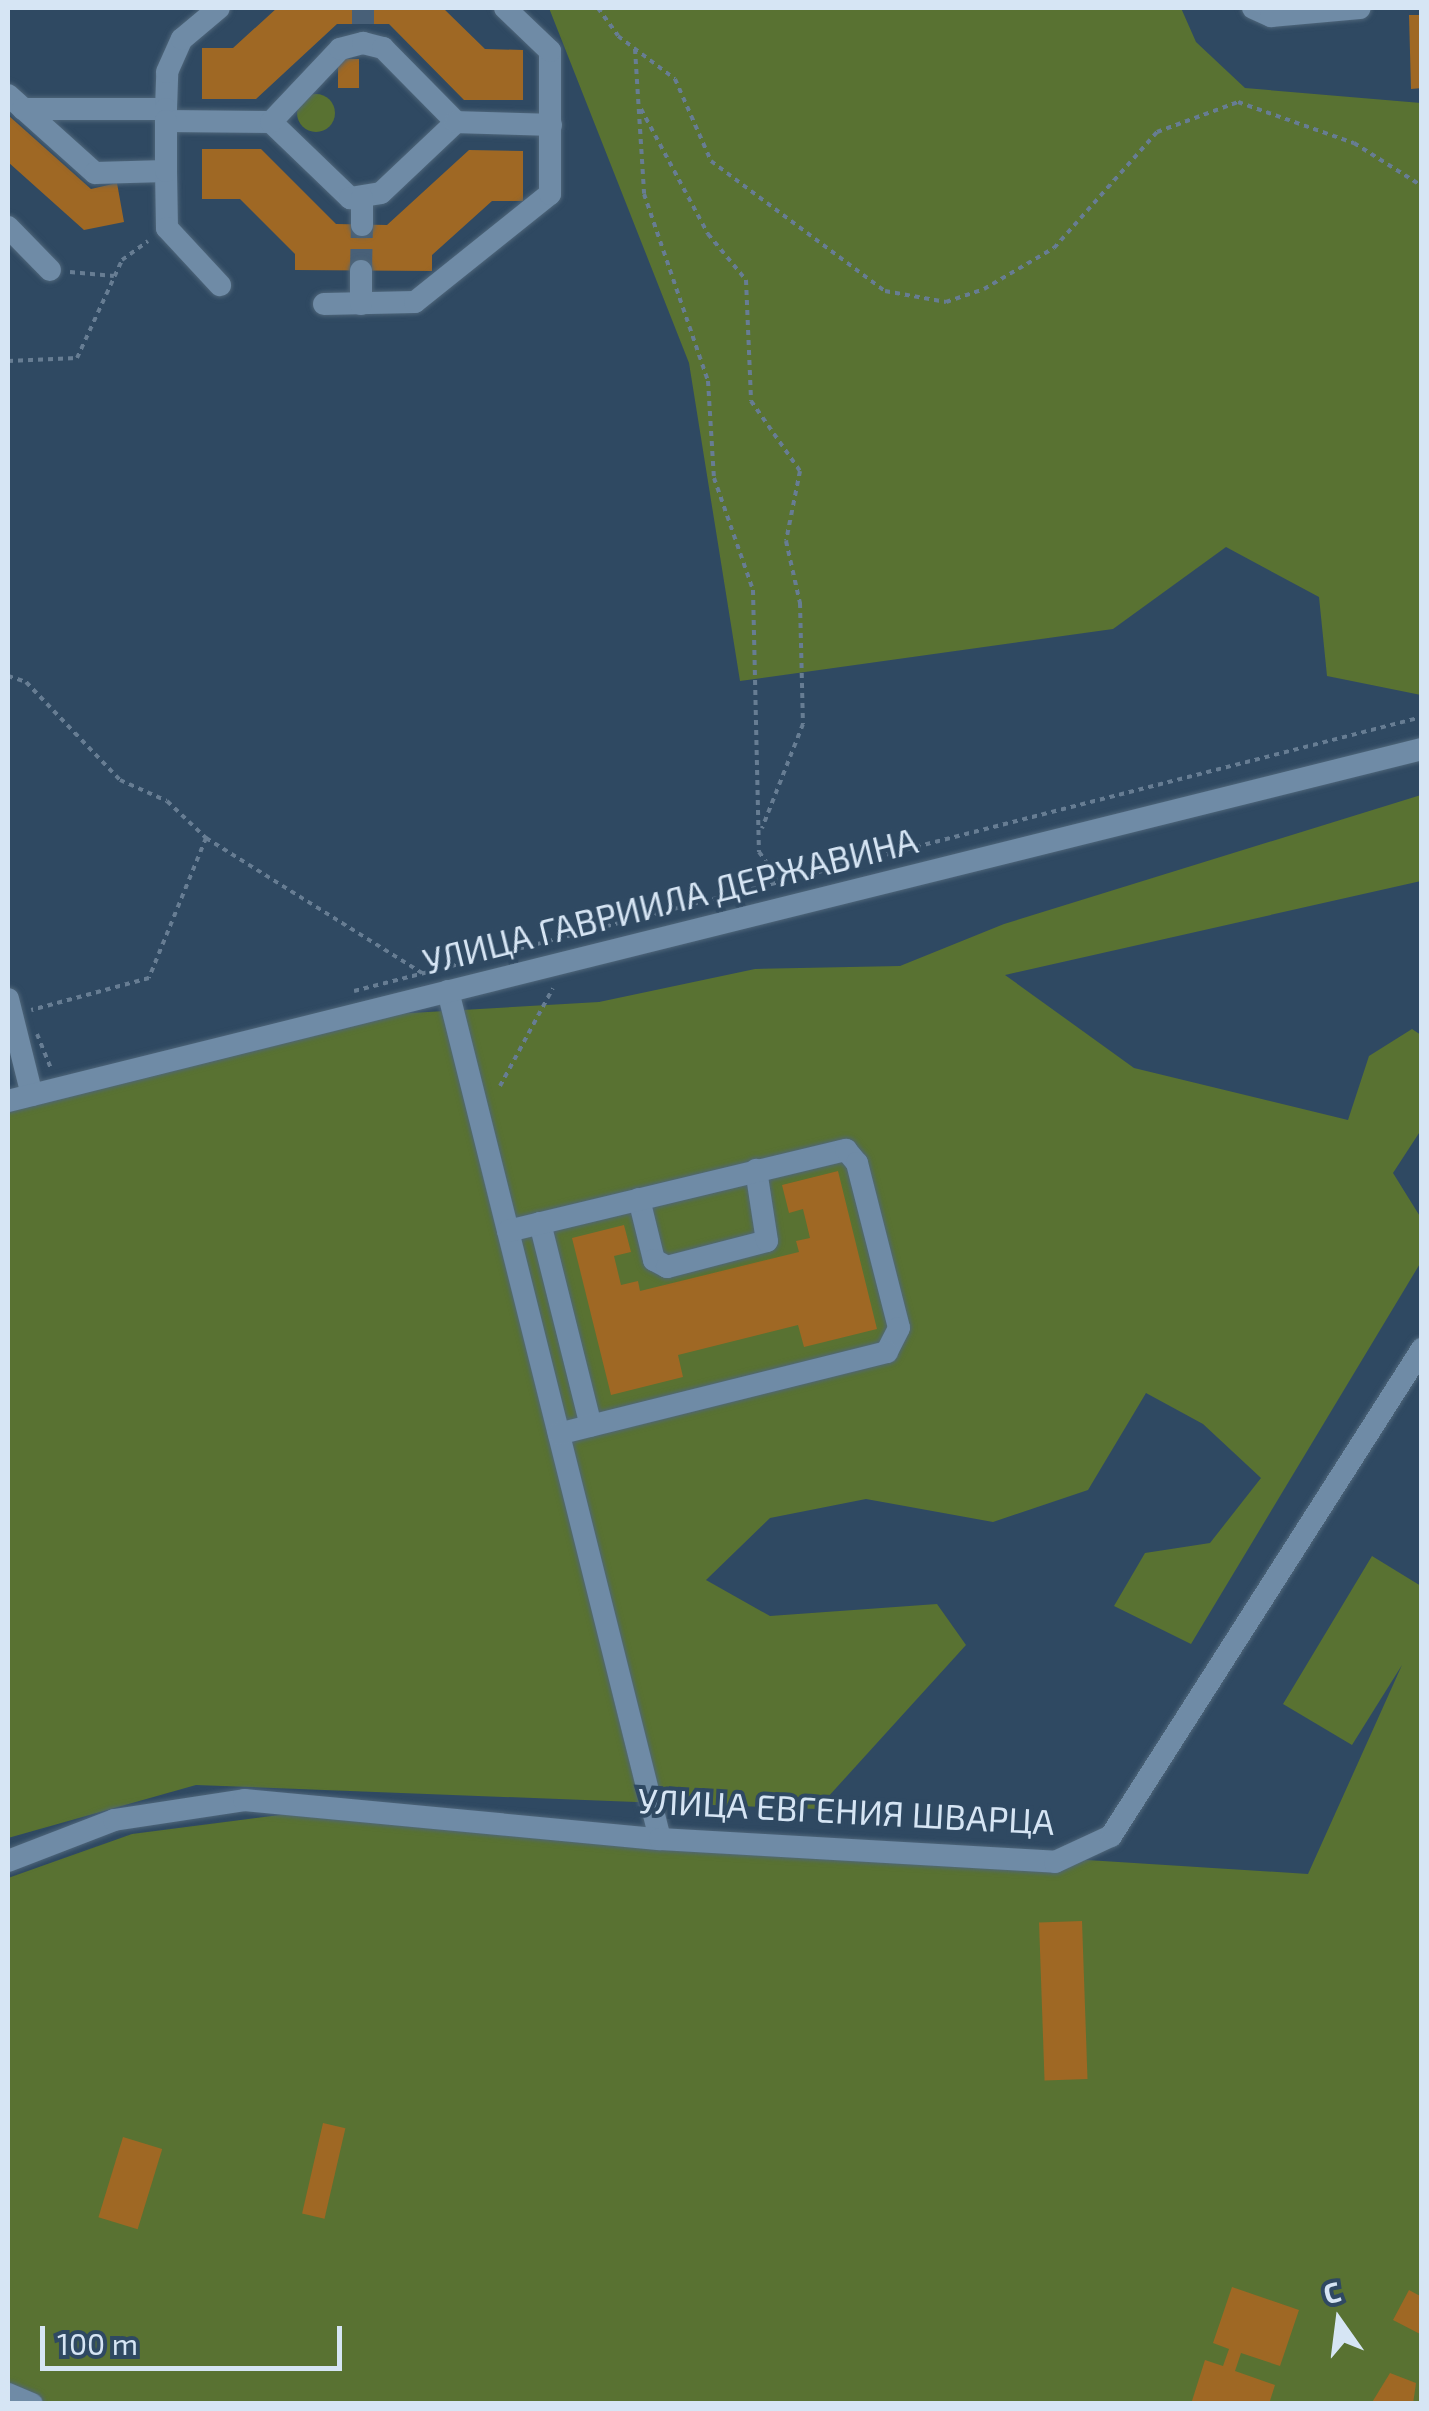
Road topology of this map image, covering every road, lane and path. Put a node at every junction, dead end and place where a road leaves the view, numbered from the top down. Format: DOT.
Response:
graph roads {
  1 [pos="218,8"];
  2 [pos="505,8"];
  3 [pos="598,8"];
  4 [pos="1253,8"];
  5 [pos="1360,8"];
  6 [pos="635,49"];
  7 [pos="15,102"];
  8 [pos="638,105"];
  9 [pos="166,115"];
  10 [pos="271,122"];
  11 [pos="456,122"];
  12 [pos="551,126"];
  13 [pos="166,171"];
  14 [pos="1422,186"];
  15 [pos="362,198"];
  16 [pos="362,224"];
  17 [pos="8,228"];
  18 [pos="167,228"];
  19 [pos="50,270"];
  20 [pos="362,271"];
  21 [pos="114,276"];
  22 [pos="220,285"];
  23 [pos="324,304"];
  24 [pos="361,304"];
  25 [pos="8,361"];
  26 [pos="8,676"];
  27 [pos="1422,717"];
  28 [pos="1422,748"];
  29 [pos="760,833"];
  30 [pos="206,838"];
  31 [pos="782,882"];
  32 [pos="789,906"];
  33 [pos="553,953"];
  34 [pos="423,974"];
  35 [pos="448,991"];
  36 [pos="342,994"];
  37 [pos="12,1023"];
  38 [pos="71,1064"];
  39 [pos="500,1086"];
  40 [pos="32,1095"];
  41 [pos="8,1101"];
  42 [pos="756,1170"];
  43 [pos="639,1199"];
  44 [pos="540,1224"];
  45 [pos="508,1232"];
  46 [pos="1422,1349"];
  47 [pos="591,1426"];
  48 [pos="559,1434"];
  49 [pos="660,1839"];
  50 [pos="8,1861"];
  51 [pos="8,2394"];
  52 [pos="32,2404"];
  1 -- 9 [label="street"];
  2 -- 12 [label="street"];
  3 -- 6 [label="path"];
  4 -- 5 [label="street"];
  6 -- 8 [label="path"];
  6 -- 14 [label="path"];
  7 -- 9 [label="street"];
  7 -- 13 [label="street"];
  8 -- 29 [label="path"];
  8 -- 29 [label="path"];
  9 -- 10 [label="street"];
  9 -- 13 [label="street"];
  10 -- 11 [label="street"];
  10 -- 15 [label="street"];
  11 -- 12 [label="street"];
  11 -- 15 [label="street"];
  12 -- 24 [label="street"];
  13 -- 18 [label="street"];
  15 -- 16 [label="street"];
  17 -- 19 [label="street"];
  18 -- 21 [label="path"];
  18 -- 22 [label="street"];
  19 -- 21 [label="path"];
  20 -- 24 [label="street"];
  21 -- 25 [label="path"];
  23 -- 24 [label="street"];
  26 -- 30 [label="path"];
  27 -- 31 [label="path"];
  28 -- 32 [label="street, УЛИЦА ГАВРИИЛА ДЕРЖАВИНА"];
  29 -- 31 [label="path"];
  30 -- 34 [label="path"];
  30 -- 37 [label="path"];
  31 -- 32 [label="path"];
  31 -- 33 [label="path"];
  32 -- 33 [label="street, УЛИЦА ГАВРИИЛА ДЕРЖАВИНА"];
  33 -- 34 [label="path"];
  33 -- 35 [label="street, УЛИЦА ГАВРИИЛА ДЕРЖАВИНА"];
  33 -- 39 [label="path"];
  34 -- 36 [label="path"];
  35 -- 40 [label="street, УЛИЦА ГАВРИИЛА ДЕРЖАВИНА"];
  35 -- 45 [label="street"];
  37 -- 38 [label="path"];
  37 -- 40 [label="street"];
  40 -- 41 [label="street, УЛИЦА ГАВРИИЛА ДЕРЖАВИНА"];
  42 -- 43 [label="street"];
  42 -- 43 [label="street"];
  42 -- 47 [label="street"];
  43 -- 44 [label="street"];
  44 -- 45 [label="street"];
  44 -- 47 [label="street"];
  45 -- 48 [label="street"];
  46 -- 49 [label="street, УЛИЦА ЕВГЕНИЯ ШВАРЦА"];
  47 -- 48 [label="street"];
  48 -- 49 [label="street"];
  49 -- 50 [label="street, УЛИЦА ЕВГЕНИЯ ШВАРЦА"];
  51 -- 52 [label="street"];
}
